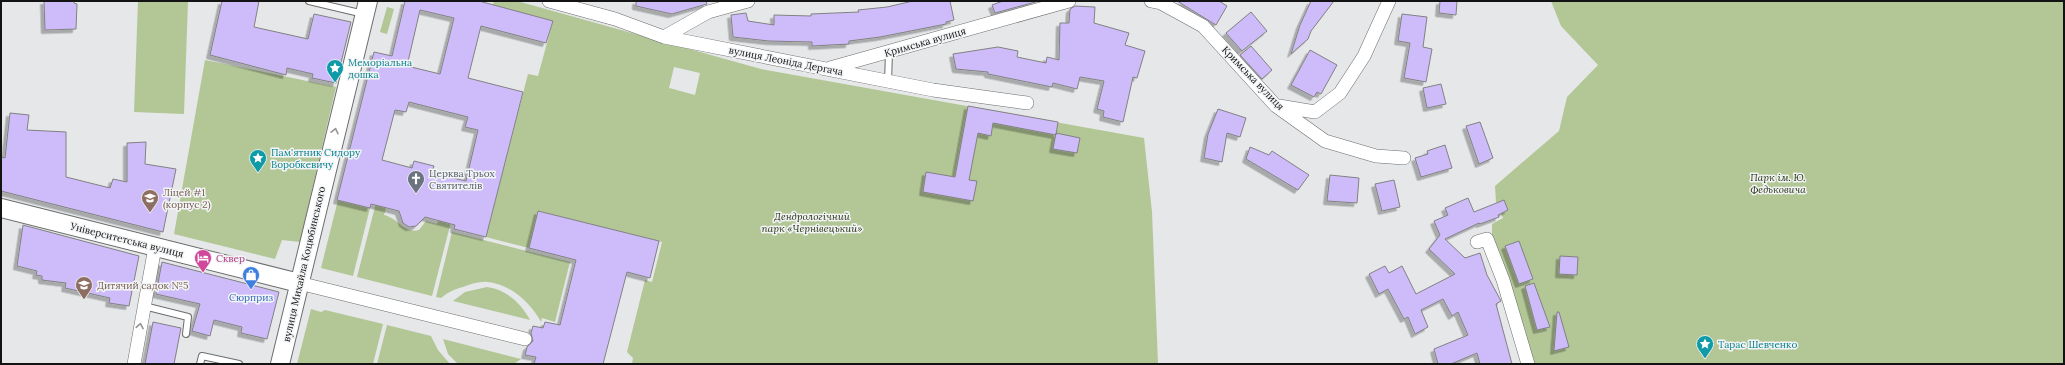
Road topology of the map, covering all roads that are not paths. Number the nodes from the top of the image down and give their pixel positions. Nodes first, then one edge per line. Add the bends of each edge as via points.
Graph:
1 (309, 1) edge
2 (341, 1) edge
3 (549, 1) edge
4 (748, 1) edge
5 (1069, 1) edge
6 (1151, 1) edge
7 (1389, 1) edge
8 (339, 8) junction
9 (366, 8) edge
10 (664, 38) junction
11 (889, 52) junction
12 (827, 69) junction
13 (888, 82) junction
14 (1028, 103) dead end
15 (1276, 106) junction
16 (1404, 158) dead end
17 (1, 208) edge
18 (1477, 242) dead end
19 (155, 247) junction
20 (299, 283) junction
21 (144, 306) junction
22 (186, 334) dead end
23 (525, 339) dead end
24 (134, 364) edge
25 (200, 364) edge
26 (239, 364) edge
27 (280, 364) edge
28 (1528, 364) edge

1 - 8 lane
2 - 8 lane
3 - 10 street, вулиця Леоніда Дергача via 615,19
4 - 10 street via 708,12
5 - 11 street, Кримська вулиця
6 - 15 street, Кримська вулиця via 1161,3 1203,26
7 - 15 street via 1364,56 1340,93 1315,112
8 - 9 lane
20 -> 9 street, вулиця Михайла Коцюбинського
10 - 12 street, вулиця Леоніда Дергача
11 - 12 street, Кримська вулиця
11 - 13 lane
12 - 13 street, вулиця Леоніда Дергача
13 - 14 street, вулиця Леоніда Дергача via 978,98
15 - 16 street, Кримська вулиця via 1325,141 1376,156
17 - 19 street, Університетська вулиця
18 - 28 street via 1487,239 1503,280
19 - 20 street, Університетська вулиця
19 - 21 street
20 - 23 street
20 - 27 street, вулиця Михайла Коцюбинського
21 - 22 lane via 188,317
24 -> 21 street
25 - 26 lane via 202,356

